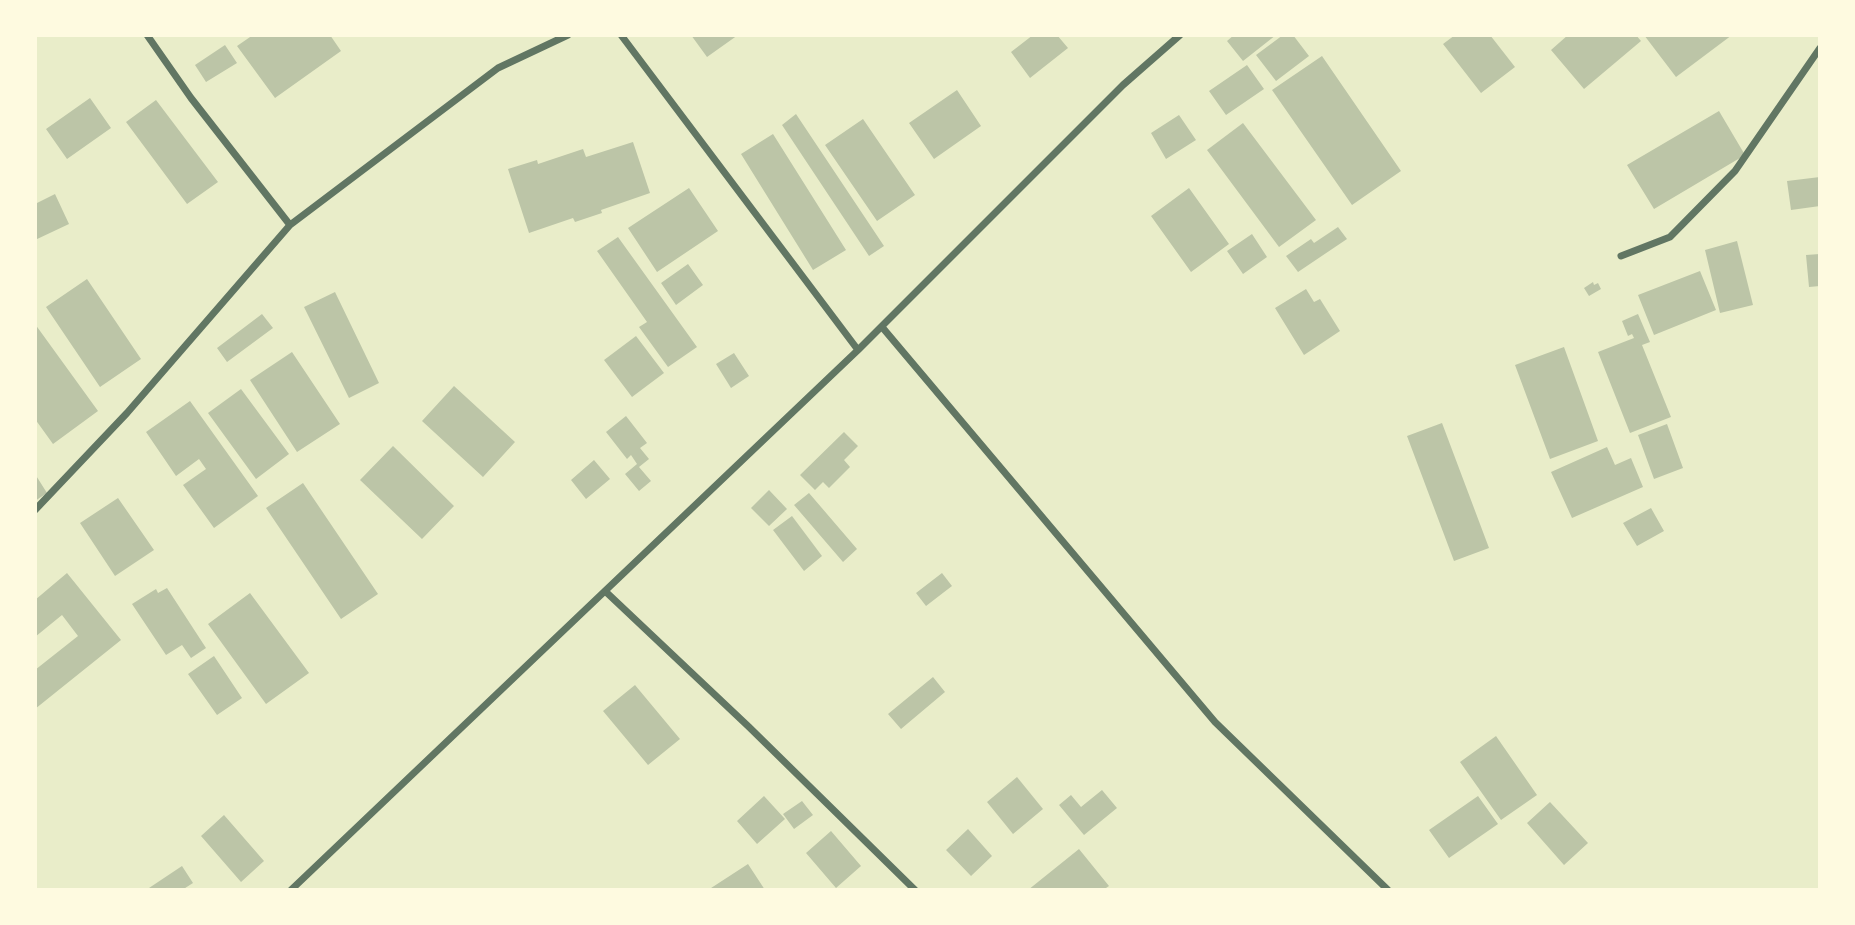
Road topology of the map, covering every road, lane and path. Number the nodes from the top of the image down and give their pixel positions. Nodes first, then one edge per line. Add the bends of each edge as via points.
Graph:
1 (146, 35) edge
2 (568, 35) edge
3 (621, 35) edge
4 (1180, 35) edge
5 (1820, 48) edge
6 (290, 225) junction
7 (1621, 256) dead end
8 (882, 327) junction
9 (858, 350) junction
10 (35, 510) edge
11 (605, 591) junction
12 (290, 890) edge
13 (915, 890) edge
14 (1388, 890) edge

1 - 6 street
2 - 6 street via 498,68
3 - 9 street
4 - 8 street via 1123,85
5 - 7 street via 1735,172 1670,237
6 - 10 street via 127,413
8 - 9 street
8 - 14 street via 1215,722
9 - 11 street
11 - 12 street
11 - 13 street

